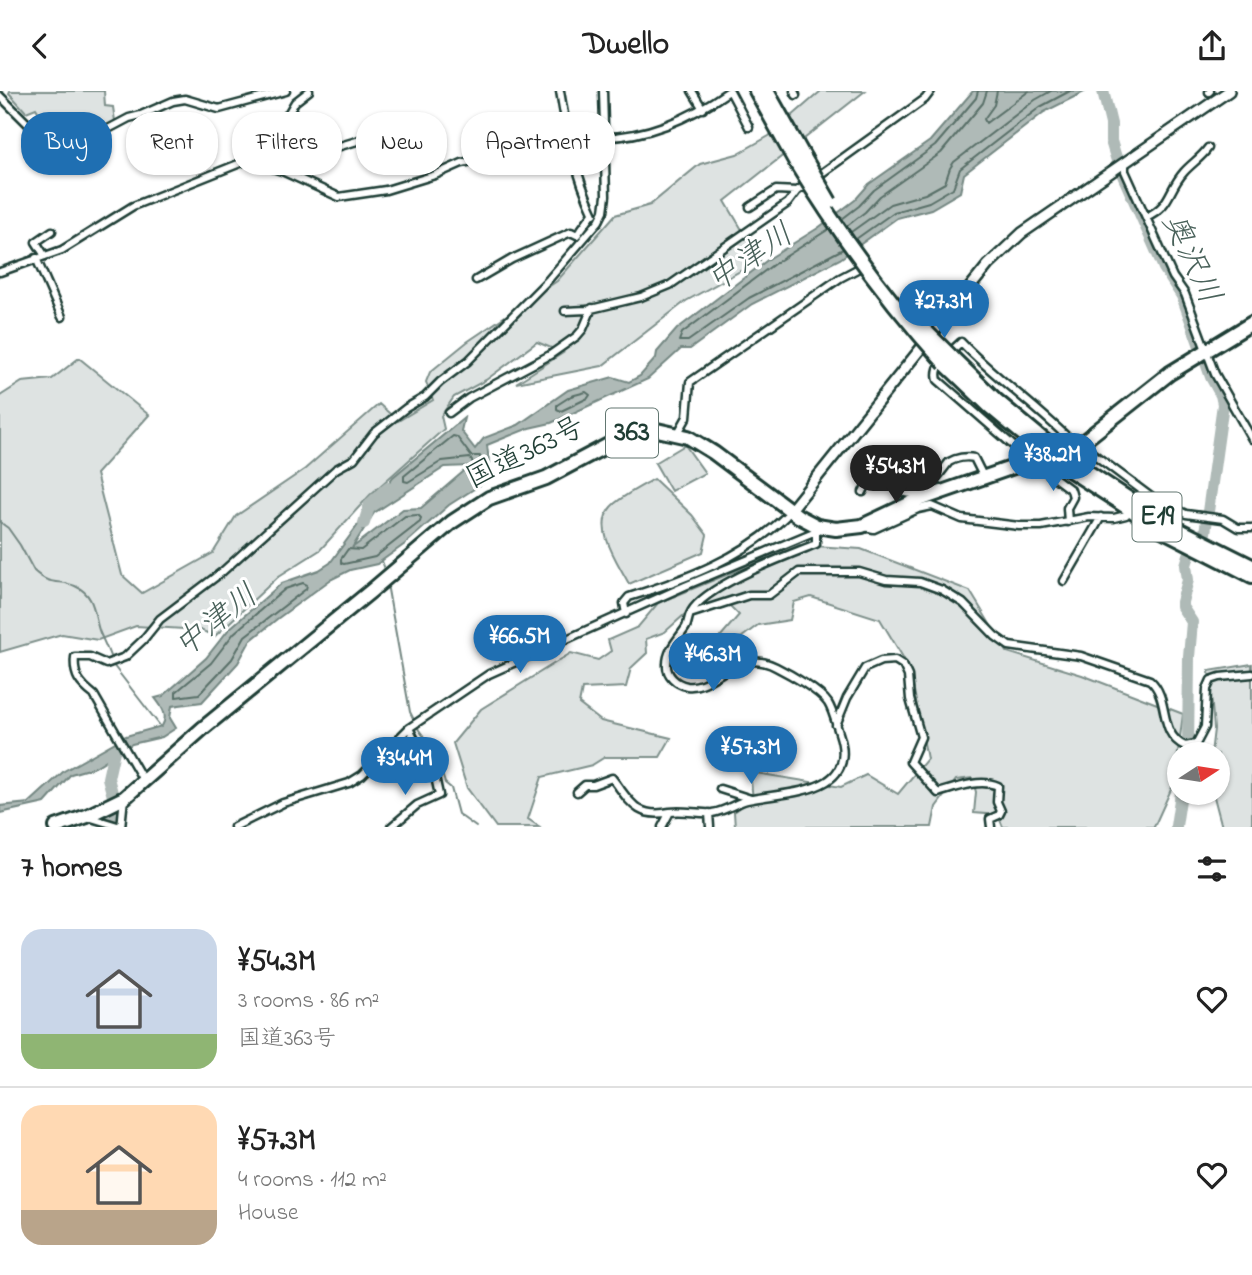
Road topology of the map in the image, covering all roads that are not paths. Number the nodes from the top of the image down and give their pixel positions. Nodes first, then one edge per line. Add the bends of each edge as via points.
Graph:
1 (286, 91) edge
2 (309, 91) edge
3 (560, 91) edge
4 (603, 91) edge
5 (692, 91) edge
6 (730, 91) edge
7 (756, 91) edge
8 (766, 91) edge
9 (931, 91) edge
10 (1228, 91) edge
11 (0, 96) edge
12 (703, 109) junction
13 (289, 112) edge
14 (563, 112) edge
15 (603, 112) edge
16 (749, 127) dead end
17 (615, 135) edge
18 (1208, 148) dead end
19 (800, 160) junction
20 (461, 163) edge
21 (1121, 165) junction
22 (232, 166) edge
23 (291, 175) edge
24 (577, 175) edge
25 (605, 175) edge
26 (797, 191) junction
27 (750, 207) dead end
28 (593, 213) junction
29 (1146, 217) junction
30 (599, 221) junction
31 (52, 231) dead end
32 (45, 256) junction
33 (36, 258) junction
34 (859, 268) dead end
35 (0, 272) edge
36 (476, 280) dead end
37 (592, 308) junction
38 (565, 311) dead end
39 (62, 317) dead end
40 (1252, 323) edge
41 (1207, 350) junction
42 (449, 413) dead end
43 (678, 433) junction
44 (1252, 439) edge
45 (1078, 445) junction
46 (1035, 461) junction
47 (1064, 461) junction
48 (984, 478) junction
49 (863, 492) dead end
50 (925, 495) junction
51 (1155, 500) junction
52 (794, 506) dead end
53 (1147, 506) dead end
54 (1126, 515) dead end
55 (786, 516) dead end
56 (1101, 517) junction
57 (1068, 522) junction
58 (862, 526) junction
59 (1252, 528) edge
60 (817, 529) junction
61 (1252, 566) edge
62 (1252, 576) edge
63 (1064, 582) dead end
64 (626, 614) junction
65 (690, 614) junction
66 (1252, 674) edge
67 (836, 725) junction
68 (410, 728) junction
69 (142, 778) junction
70 (720, 789) dead end
71 (577, 792) dead end
72 (124, 798) junction
73 (752, 799) junction
74 (670, 812) junction
75 (709, 813) junction
76 (86, 816) junction
77 (56, 827) edge
78 (121, 827) edge
79 (234, 827) edge
80 (391, 827) edge
81 (662, 827) edge
82 (710, 827) edge
83 (991, 827) edge

1 - 11 street via 219,109 185,99 173,101 78,145 61,123 33,129
2 - 13 street
3 - 14 street
4 - 15 street
5 - 12 street
6 - 12 street
6 - 16 street
7 - 19 highway, E19
8 - 19 highway, E19
9 - 26 street
10 - 21 street
12 - 17 street via 662,127
18 - 29 street via 1185,171 1166,204
19 - 47 highway, E19, bridge via 872,265 948,360
20 - 23 street via 386,190 339,197
21 - 29 street
21 - 52 street via 1001,251
22 - 32 street via 133,206 75,244
24 - 28 street
25 - 30 street via 606,196
26 - 27 street via 776,190
26 - 37 street via 788,203 670,285
28 - 30 street
28 - 36 street via 577,235 571,232
29 - 41 street
30 - 69 street via 468,361 374,433 354,459 336,469 222,572 160,619 125,657 106,664 75,657 76,676 94,695
31 - 32 street via 36,242
32 - 33 street
33 - 35 street
33 - 39 street
34 - 43 street via 690,382 687,417
37 - 38 street
37 - 42 street via 578,336
40 - 41 highway, 国道363号 / 363
41 - 44 street via 1215,374
41 - 45 highway, 国道363号 / 363
43 - 60 highway, 国道363号 / 363 via 700,443
43 - 69 highway, 国道363号 / 363 via 648,430 629,434 545,478 479,504
45 - 46 highway, 国道363号 / 363
45 - 46 street via 961,342 938,366 938,380
45 - 51 street
46 - 48 highway, 国道363号 / 363
46 - 57 street via 1071,490
47 - 61 highway, E19 via 1164,522
47 - 62 highway, E19 via 1160,529
48 - 50 highway, 国道363号 / 363
48 - 50 street via 974,457 954,460
49 - 50 street via 876,466 882,465 901,493
50 - 58 highway, 国道363号 / 363
51 - 53 street
51 - 59 street via 1186,514
54 - 56 street
55 - 64 street via 754,544 703,571 629,597 624,603
56 - 57 street
56 - 63 street
57 - 58 street via 1019,526 962,519 932,506 874,529
58 - 60 highway, 国道363号 / 363
60 - 64 street
60 - 65 street via 816,544 751,571 710,595
64 - 68 street via 489,674
65 - 66 street via 749,595 769,596 799,572 859,572 929,585 954,596 1009,646 1081,656 1150,680 1163,699 1169,729 1185,746 1195,744 1206,727 1211,680
65 - 67 street via 670,650 666,666 672,678 696,685 740,664 767,663 823,697
67 - 73 street via 844,757 832,779
67 - 83 street via 865,668 881,660 903,665 920,737 910,762 938,793 967,784 998,786 1001,811 990,819
68 - 79 street via 349,783 283,803
68 - 80 street via 439,795 417,805
69 - 72 highway, 国道363号 / 363
70 - 73 street
71 - 74 street via 585,785 612,778 636,809
72 - 76 highway, 国道363号 / 363
72 - 78 street
73 - 75 street
74 - 75 street
74 - 81 street
75 - 82 street
76 - 77 highway, 国道363号 / 363
76 - 78 street

